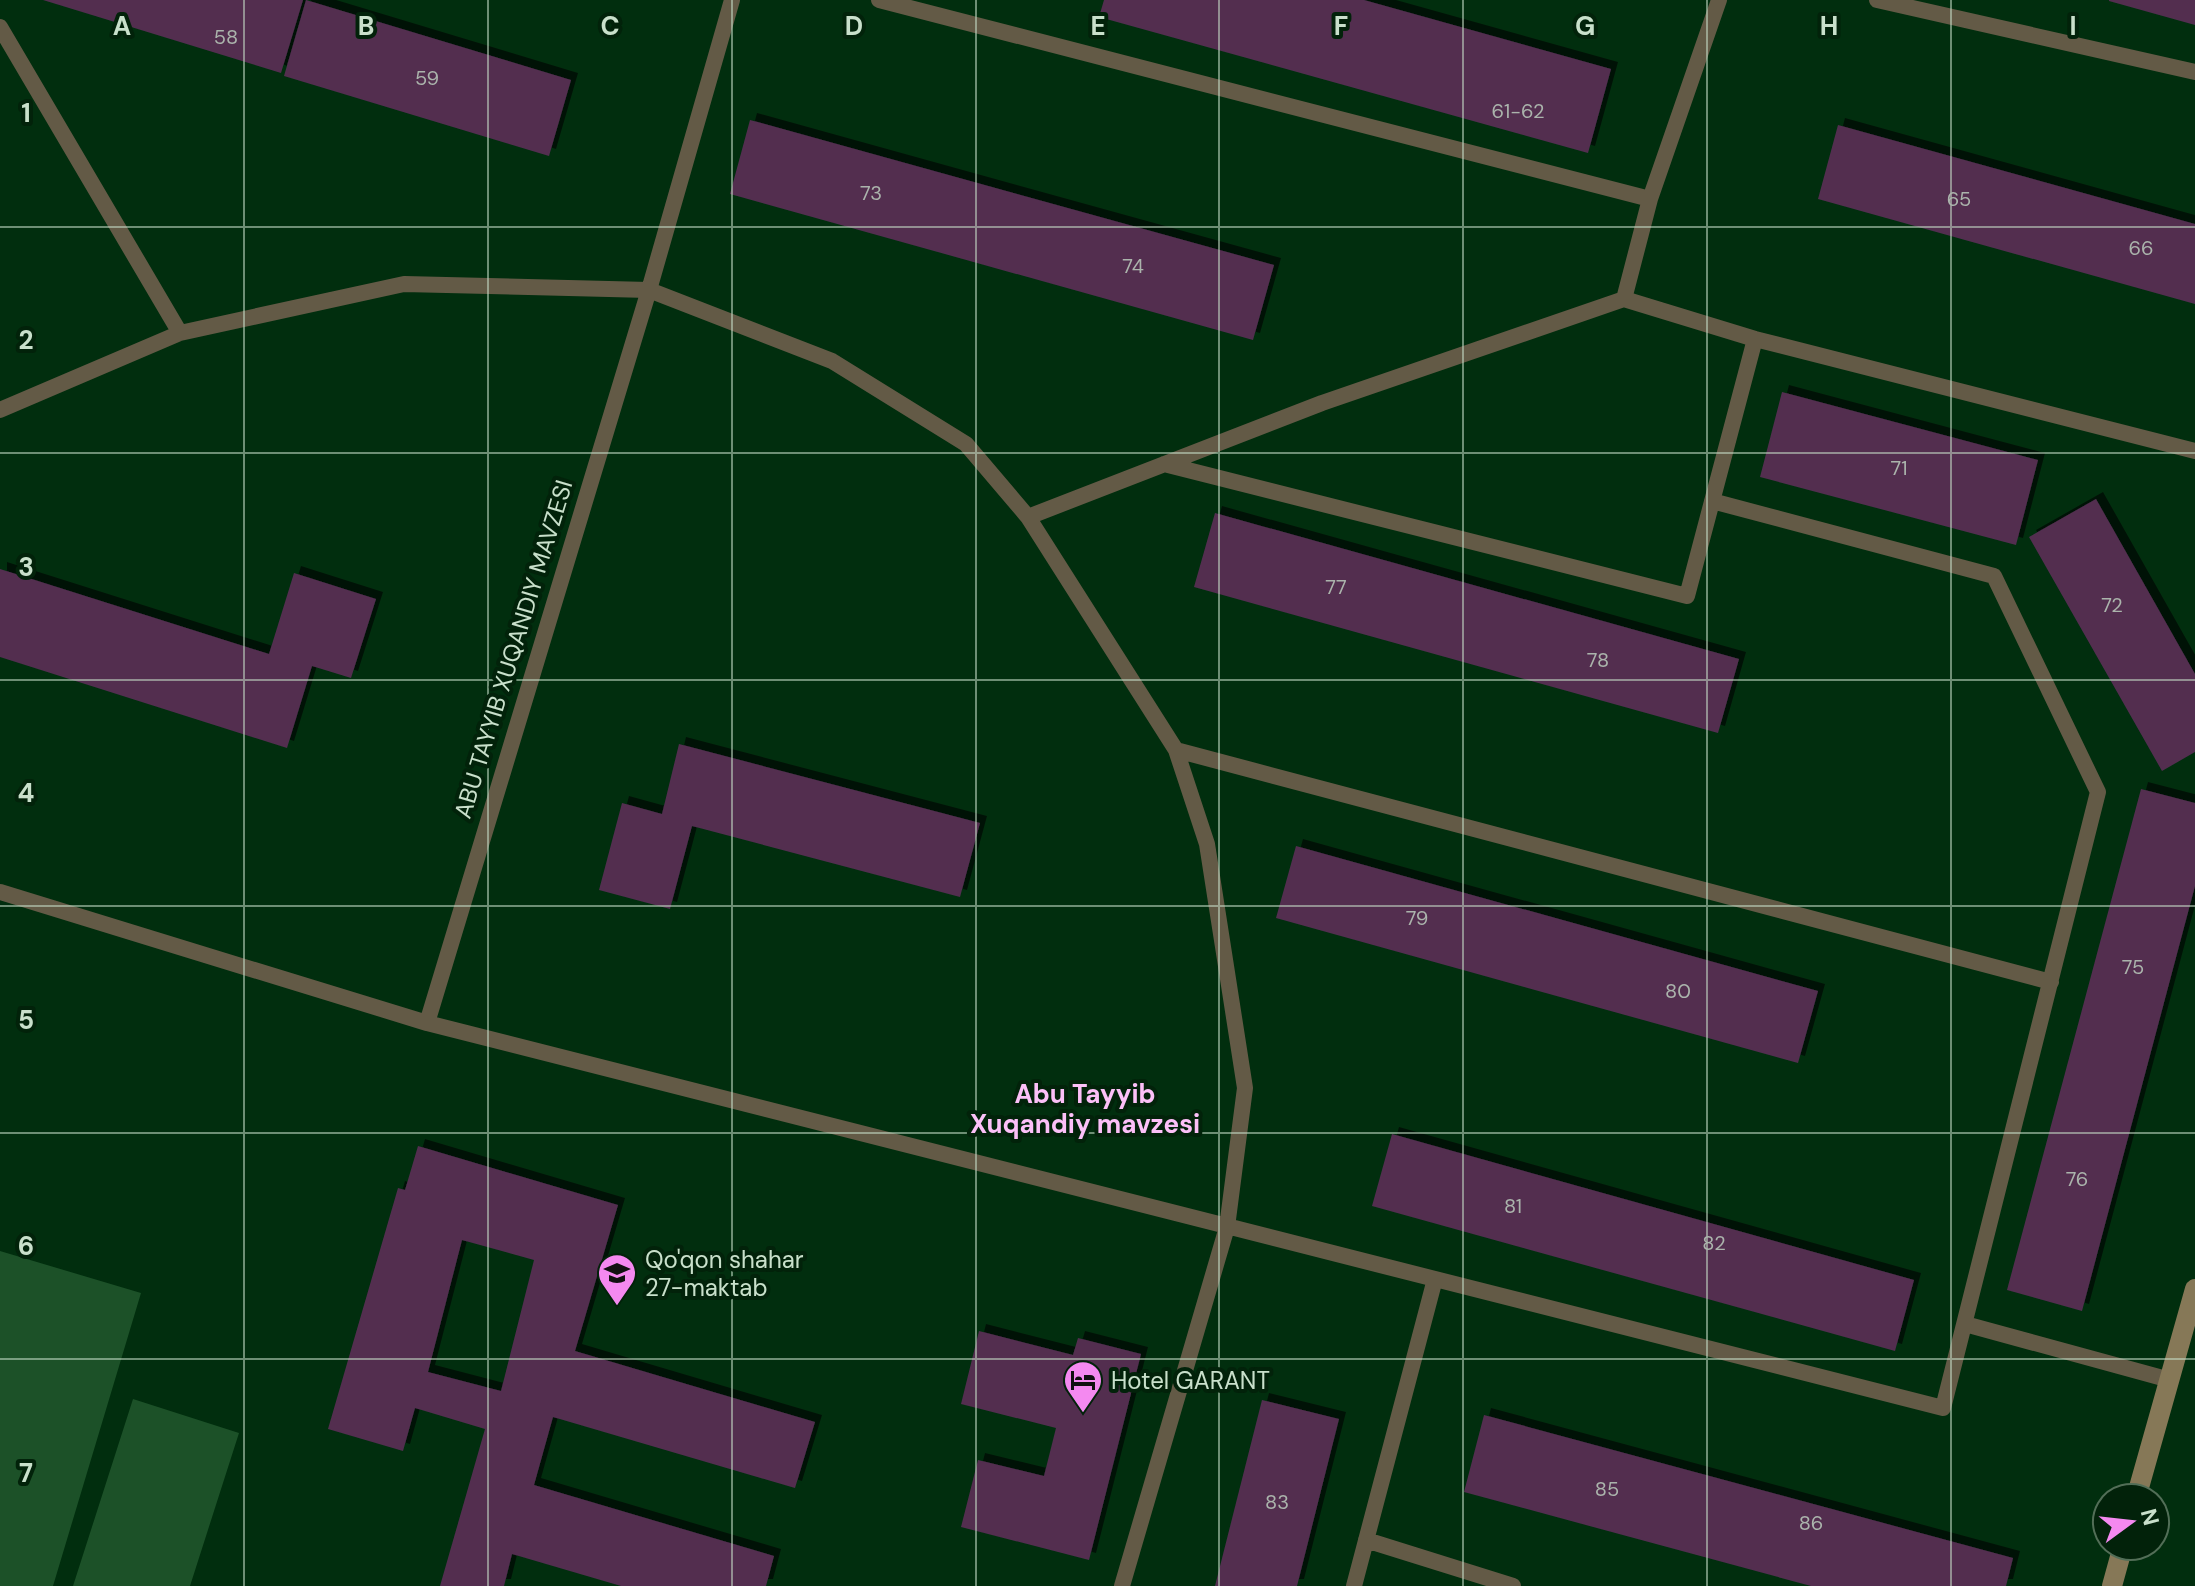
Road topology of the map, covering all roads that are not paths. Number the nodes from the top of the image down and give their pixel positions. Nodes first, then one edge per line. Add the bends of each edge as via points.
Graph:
1 (732, 0) edge
2 (879, 0) edge
3 (1719, 0) edge
4 (1877, 0) edge
5 (926, 6) edge
6 (0, 27) edge
7 (2195, 72) edge
8 (1650, 199) junction
9 (649, 290) junction
10 (1624, 299) junction
11 (180, 333) junction
12 (1755, 339) junction
13 (0, 410) edge
14 (2195, 451) edge
15 (1164, 464) junction
16 (1712, 501) junction
17 (1028, 517) junction
18 (1176, 750) junction
19 (0, 892) edge
20 (2051, 982) junction
21 (427, 1023) junction
22 (1227, 1227) junction
23 (1435, 1279) junction
24 (2195, 1289) edge
25 (1965, 1324) junction
26 (2170, 1380) junction
27 (2141, 1482) edge
28 (1366, 1540) junction
29 (2119, 1562) edge
30 (1122, 1586) edge
31 (1354, 1586) edge
32 (1513, 1586) edge
33 (2112, 1586) edge

1 - 9 lane, ABU TAYYIB XUQANDIY MAVZESI
2 - 5 lane
3 - 8 lane
4 - 7 lane
5 - 8 lane
6 - 11 lane
8 - 10 lane
9 - 11 lane via 404,284
9 - 17 lane via 832,361 966,444
9 - 21 lane, ABU TAYYIB XUQANDIY MAVZESI
10 - 12 lane
10 - 15 lane via 1322,403
11 - 13 lane
12 - 14 lane
12 - 16 lane
15 - 16 lane via 1687,596
15 - 17 lane
16 - 20 lane via 1994,576 2098,792
17 - 18 lane
18 - 20 lane
18 - 22 lane via 1207,844 1245,1088
19 - 21 lane
20 - 25 lane
21 - 22 lane
22 - 23 lane
22 - 30 lane
23 - 25 lane via 1943,1408
23 - 28 lane
24 - 26 street
25 - 26 lane
26 - 27 street
28 - 31 lane
28 - 32 lane
29 - 33 street

